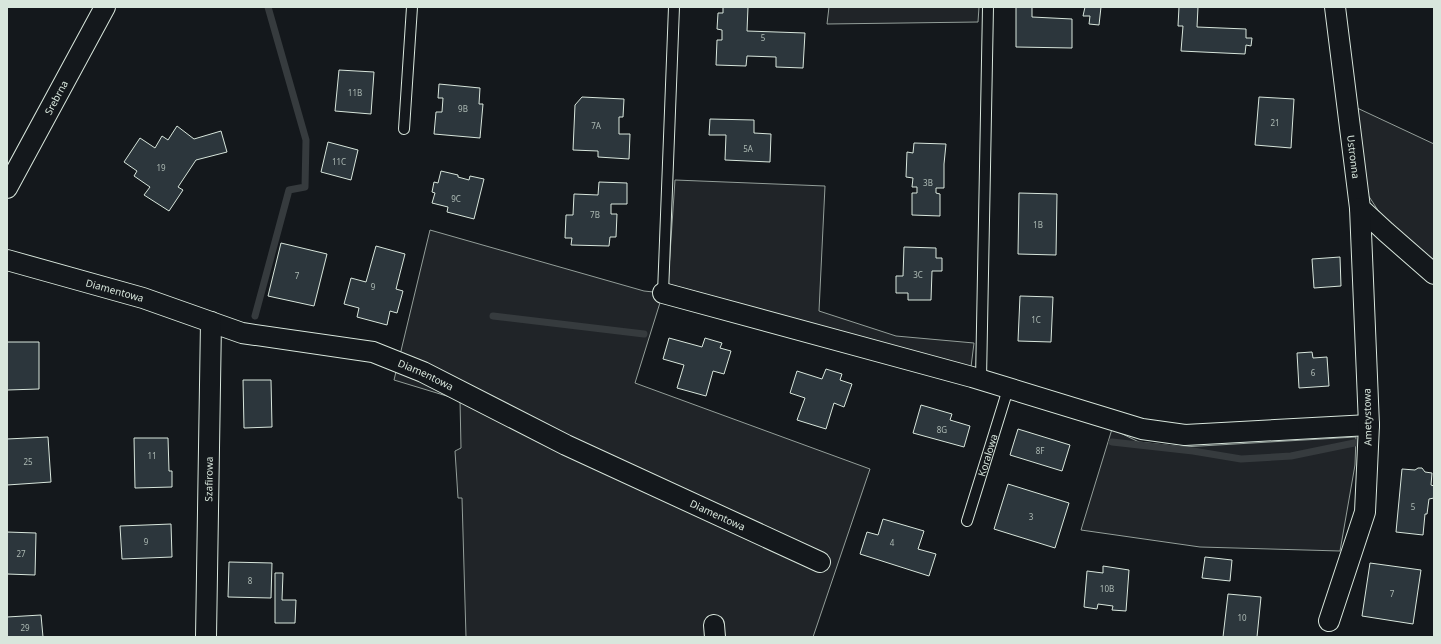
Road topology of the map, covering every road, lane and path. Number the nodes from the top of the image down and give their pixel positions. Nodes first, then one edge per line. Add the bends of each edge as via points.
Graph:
1 (105, 7) edge
2 (412, 7) edge
3 (674, 7) edge
4 (988, 7) edge
5 (1335, 7) edge
6 (404, 129) dead end
7 (7, 188) edge
8 (1360, 208) junction
9 (7, 260) edge
10 (1434, 274) edge
11 (663, 293) joint
12 (211, 322) junction
13 (981, 380) junction
14 (1008, 389) junction
15 (1369, 425) junction
16 (967, 521) dead end
17 (820, 562) dead end
18 (1329, 621) dead end
19 (206, 637) edge

1 - 7 street, Srebrna
2 - 6 lane
3 - 11 lane
4 - 13 lane
5 - 8 street, Ustronna
8 - 10 street
8 - 15 street, Ametystowa
9 - 12 street, Diamentowa via 143,298
11 - 13 street
12 - 17 street, Diamentowa via 242,333 373,352 423,372 566,445
12 - 19 street, Szafirowa
13 - 14 street
14 - 15 street via 1142,430 1185,435
14 - 16 lane, Koralowa
15 - 18 street, Ametystowa via 1364,512

